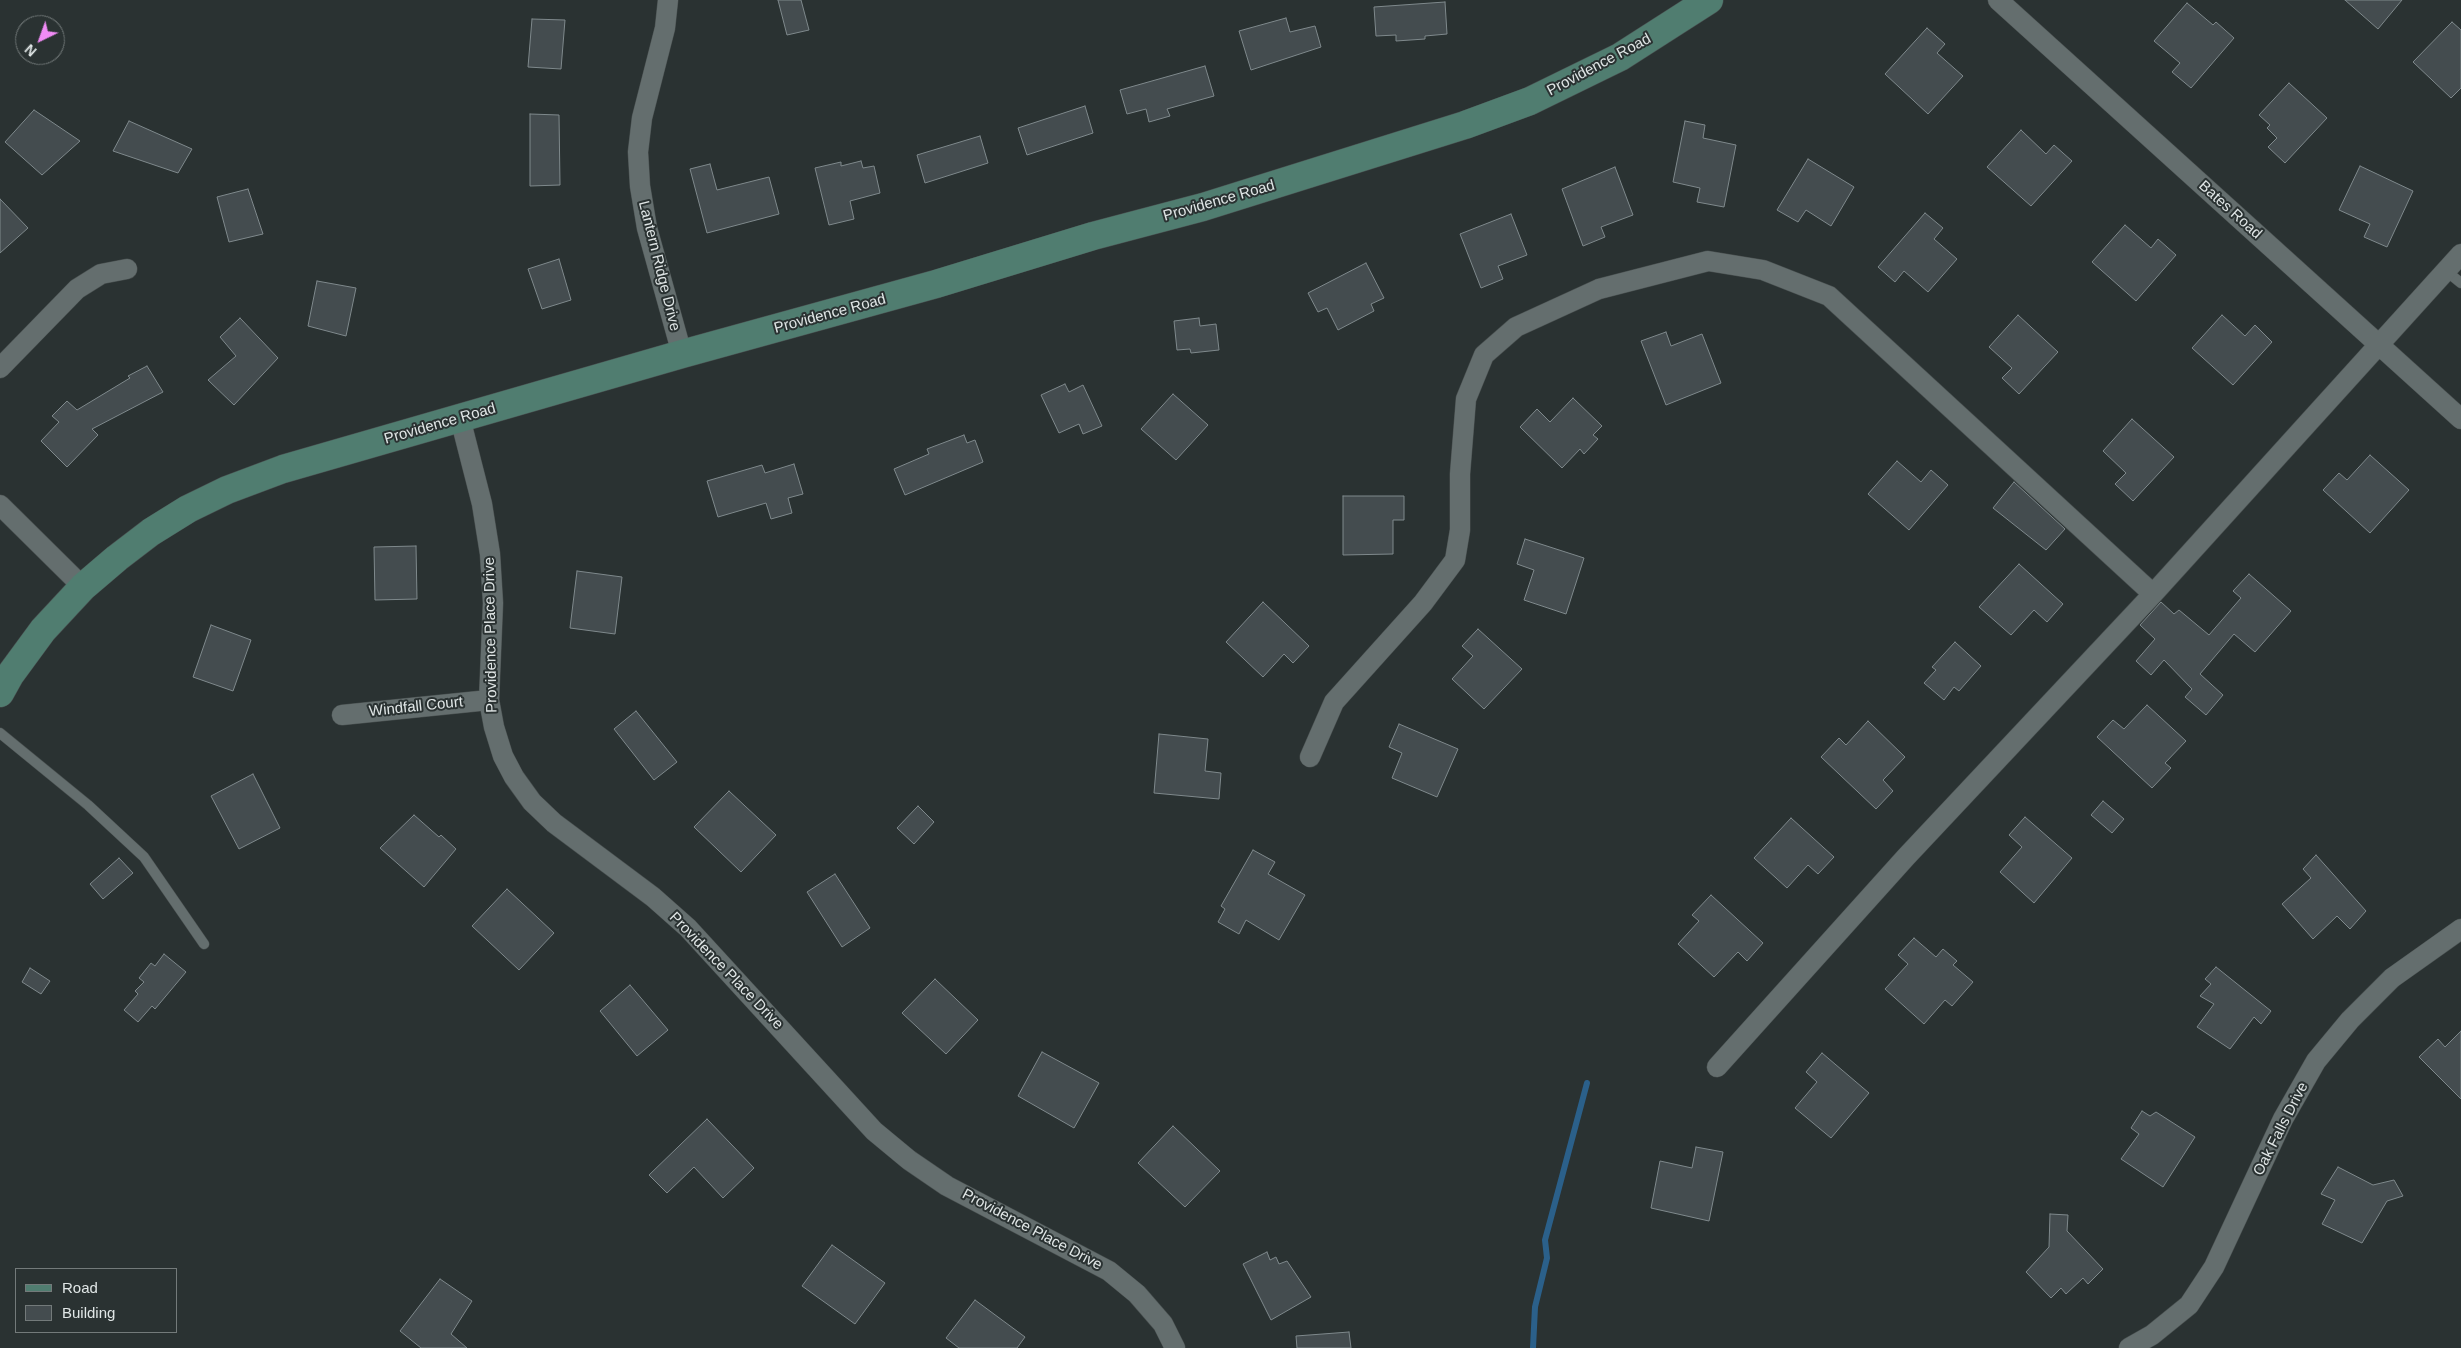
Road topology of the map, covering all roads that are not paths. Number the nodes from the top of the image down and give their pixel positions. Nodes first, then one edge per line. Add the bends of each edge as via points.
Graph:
1 (668, 0) edge
2 (1709, 0) edge
3 (1998, 0) edge
4 (2461, 254) edge
5 (127, 269) dead end
6 (2445, 270) junction
7 (2461, 284) edge
8 (2378, 344) junction
9 (682, 354) junction
10 (0, 368) edge
11 (460, 418) junction
12 (2461, 419) edge
13 (0, 505) edge
14 (84, 587) junction
15 (2153, 594) junction
16 (0, 693) edge
17 (489, 700) junction
18 (342, 715) dead end
19 (0, 733) edge
20 (1310, 757) dead end
21 (2461, 929) edge
22 (204, 944) dead end
23 (1717, 1067) dead end
24 (1176, 1348) edge
25 (2129, 1348) edge

1 - 9 street, Lantern Ridge Drive via 665,28 642,118 638,152 647,228
2 - 9 street, Providence Road via 1620,57 1530,101 1465,125 1203,207
3 - 8 street, Bates Road
4 - 6 street
5 - 10 street via 101,274 77,290
6 - 7 lane
6 - 8 street
8 - 12 street, Bates Road
8 - 15 street
9 - 11 street, Providence Road
11 - 14 street, Providence Road via 283,469 227,490 151,532
11 - 17 street, Providence Place Drive via 482,504 490,554 493,603
13 - 14 street
14 - 16 street, Providence Road via 43,630
15 - 20 street via 1829,296 1763,270 1708,261 1600,290 1516,327 1484,355 1466,399 1460,474 1460,530 1455,560 1422,603 1334,702
15 - 23 street via 1906,857
17 - 18 street, Windfall Court
17 - 24 street, Providence Place Drive via 503,756 532,802 554,823 653,897 688,928 874,1131 947,1186 1109,1271 1144,1301 1163,1324
19 - 22 lane via 88,805 144,857
21 - 25 street, Oak Falls Drive via 2392,978 2316,1060 2283,1119 2214,1267 2189,1305 2152,1335

